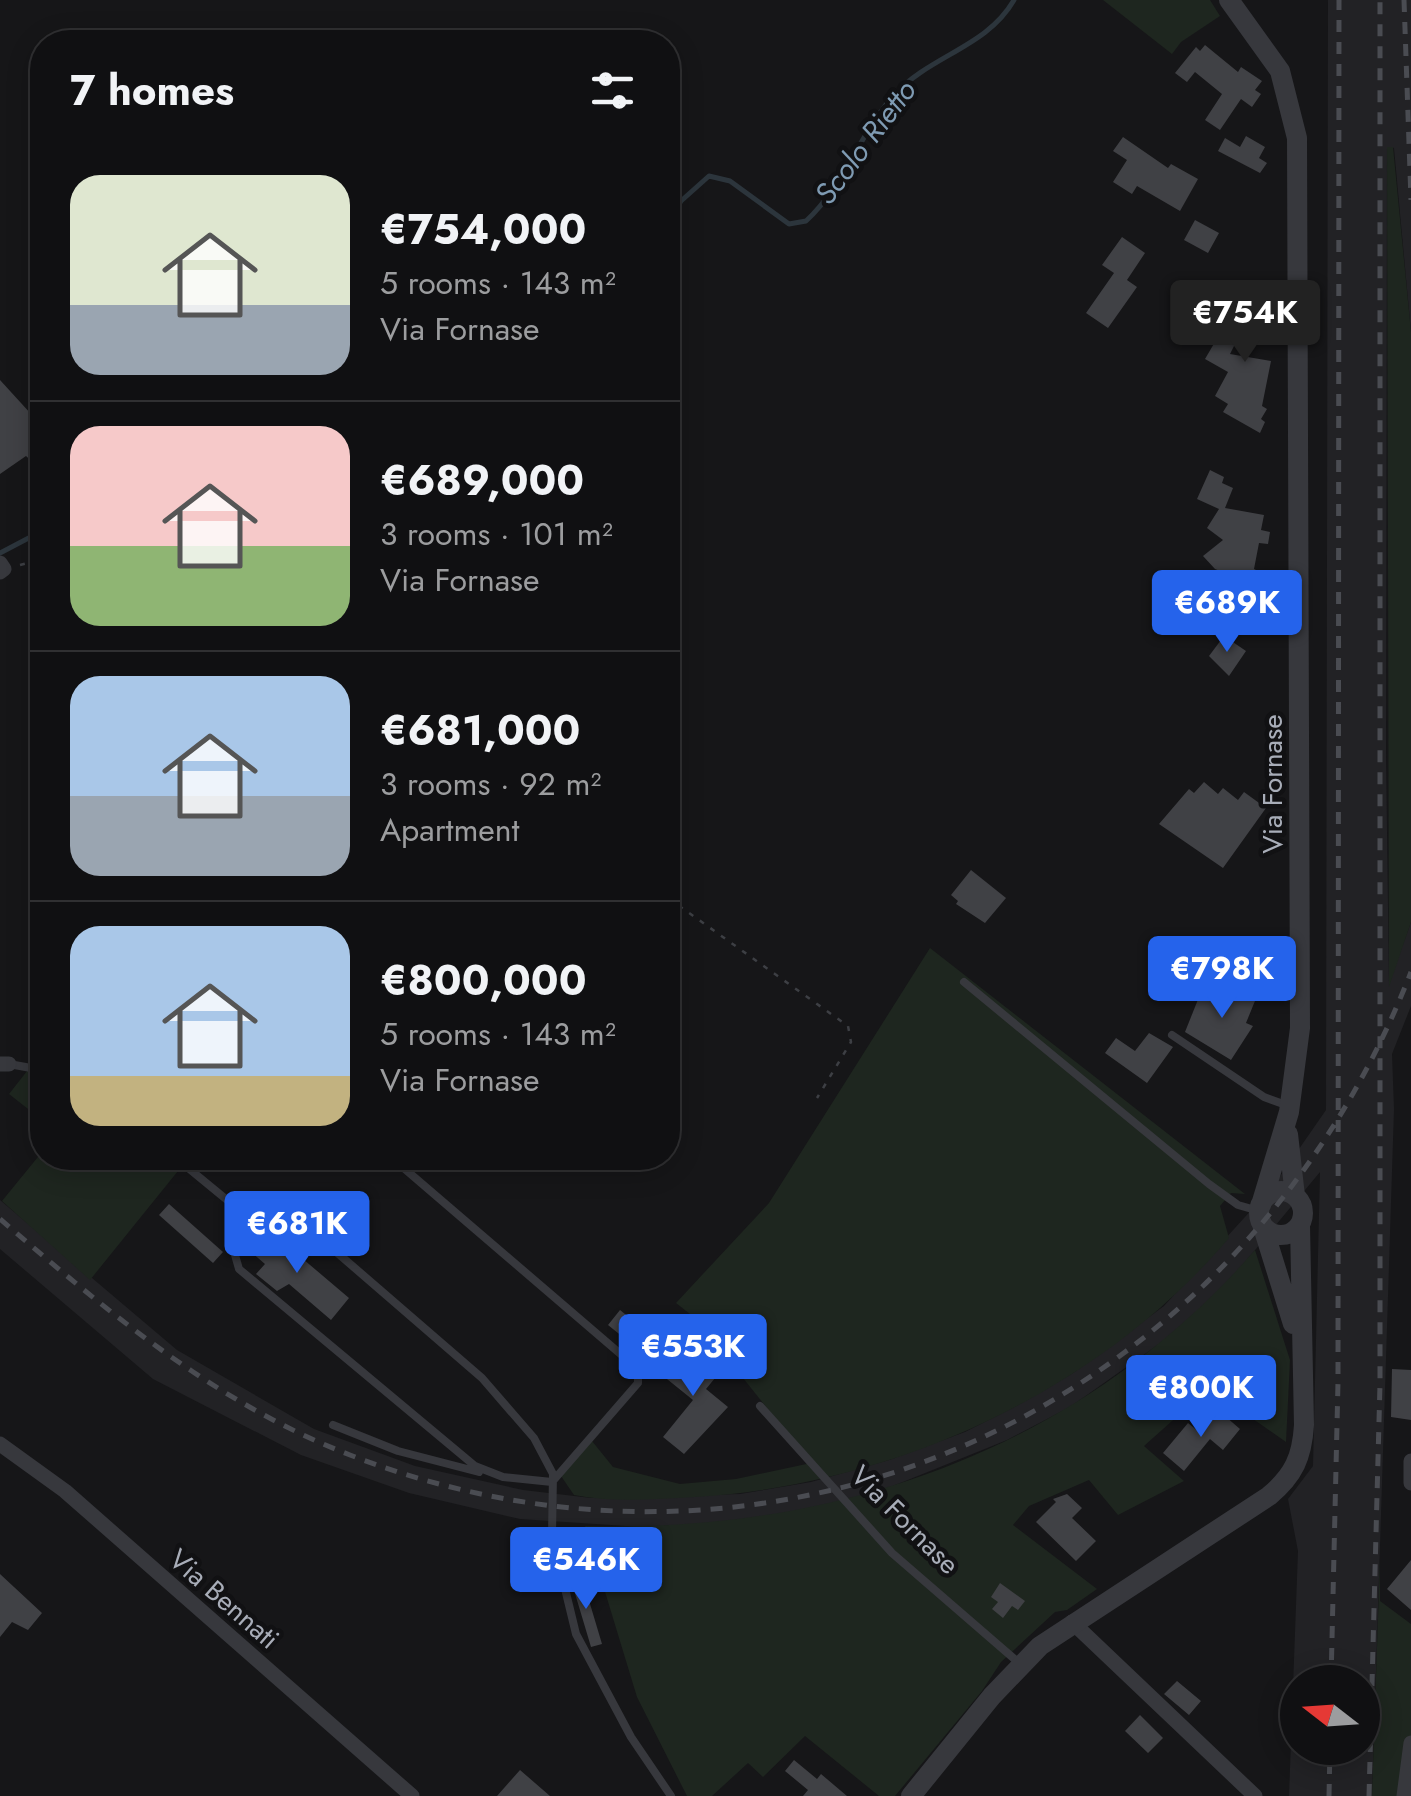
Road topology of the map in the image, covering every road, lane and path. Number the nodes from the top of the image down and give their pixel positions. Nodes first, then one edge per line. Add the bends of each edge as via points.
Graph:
1 (1229, 0) edge
2 (30, 562) edge
3 (2, 568) edge
4 (680, 907) edge
5 (964, 982) dead end
6 (1172, 1036) dead end
7 (4, 1064) edge
8 (30, 1068) edge
9 (817, 1098) dead end
10 (1289, 1109) junction
11 (191, 1170) edge
12 (406, 1170) edge
13 (1295, 1196) junction
14 (1261, 1213) junction
15 (255, 1223) junction
16 (1300, 1225) junction
17 (1302, 1360) junction
18 (760, 1406) dead end
19 (332, 1425) dead end
20 (0, 1444) edge
21 (1411, 1461) edge
22 (503, 1477) junction
23 (552, 1482) junction
24 (1411, 1482) edge
25 (1072, 1622) junction
26 (1020, 1664) junction
27 (1411, 1743) edge
28 (412, 1796) edge
29 (671, 1796) edge
30 (912, 1796) edge
31 (1255, 1796) edge
32 (1404, 1796) edge

1 - 10 street, Via Fornase via 1280,71 1298,138 1300,1004
2 - 3 path
4 - 9 path via 848,1026 851,1042
5 - 14 lane via 1209,1184
6 - 10 lane
7 - 8 lane
10 - 13 street, Via Fornase via 1287,1159
10 - 14 street, Via Fornase
11 - 15 lane
12 - 23 lane via 638,1370 638,1383
13 - 14 street via 1275,1192
13 - 16 street, Via Fornase via 1303,1210
14 - 16 street via 1280,1235
14 - 17 street, Via Fornase
15 - 22 lane via 235,1255 239,1269 460,1455
15 - 23 lane via 276,1199 453,1352 534,1438
16 - 17 street, Via Fornase
17 - 25 street, Via Fornase via 1303,1449 1292,1474 1248,1511
18 - 26 lane, Via Fornase via 892,1553
19 - 22 lane via 398,1451
20 - 28 street, Via Bennati via 65,1491
21 - 24 street
22 - 23 lane
23 - 29 lane via 555,1559 576,1634
25 - 26 street, Via Fornase
25 - 31 street
26 - 30 street, Via Fornase
27 - 32 street

